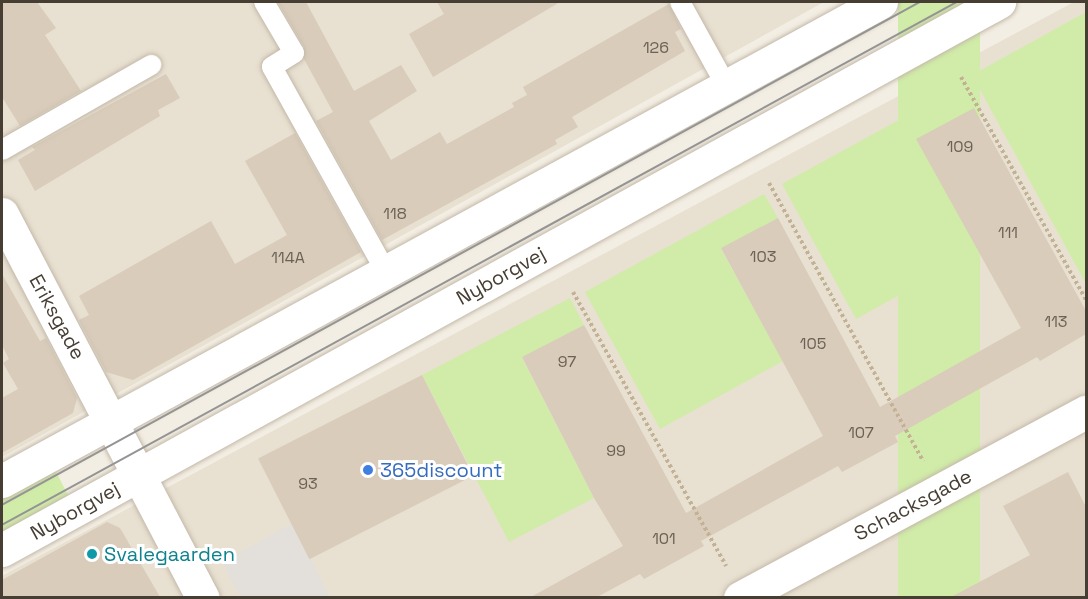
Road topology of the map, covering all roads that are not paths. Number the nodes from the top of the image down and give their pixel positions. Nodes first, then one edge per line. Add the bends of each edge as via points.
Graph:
1 (264, 2) edge
2 (680, 2) edge
3 (881, 2) edge
4 (999, 2) edge
5 (151, 65) dead end
6 (727, 87) junction
7 (2, 150) edge
8 (2, 214) edge
9 (386, 272) junction
10 (1086, 412) edge
11 (112, 420) junction
12 (140, 475) junction
13 (2, 481) edge
14 (2, 550) edge
15 (203, 597) edge
16 (741, 597) edge

1 - 9 lane via 294,53 272,66
2 - 6 lane
3 - 6 street
4 - 12 street, Nyborgvej
5 - 7 lane
6 - 9 street
8 - 11 street, Eriksgade
9 - 11 street
10 - 16 street, Schacksgade
11 - 12 street, Eriksgade
11 - 13 street
12 - 14 street, Nyborgvej
12 - 15 street, Eriksgade

